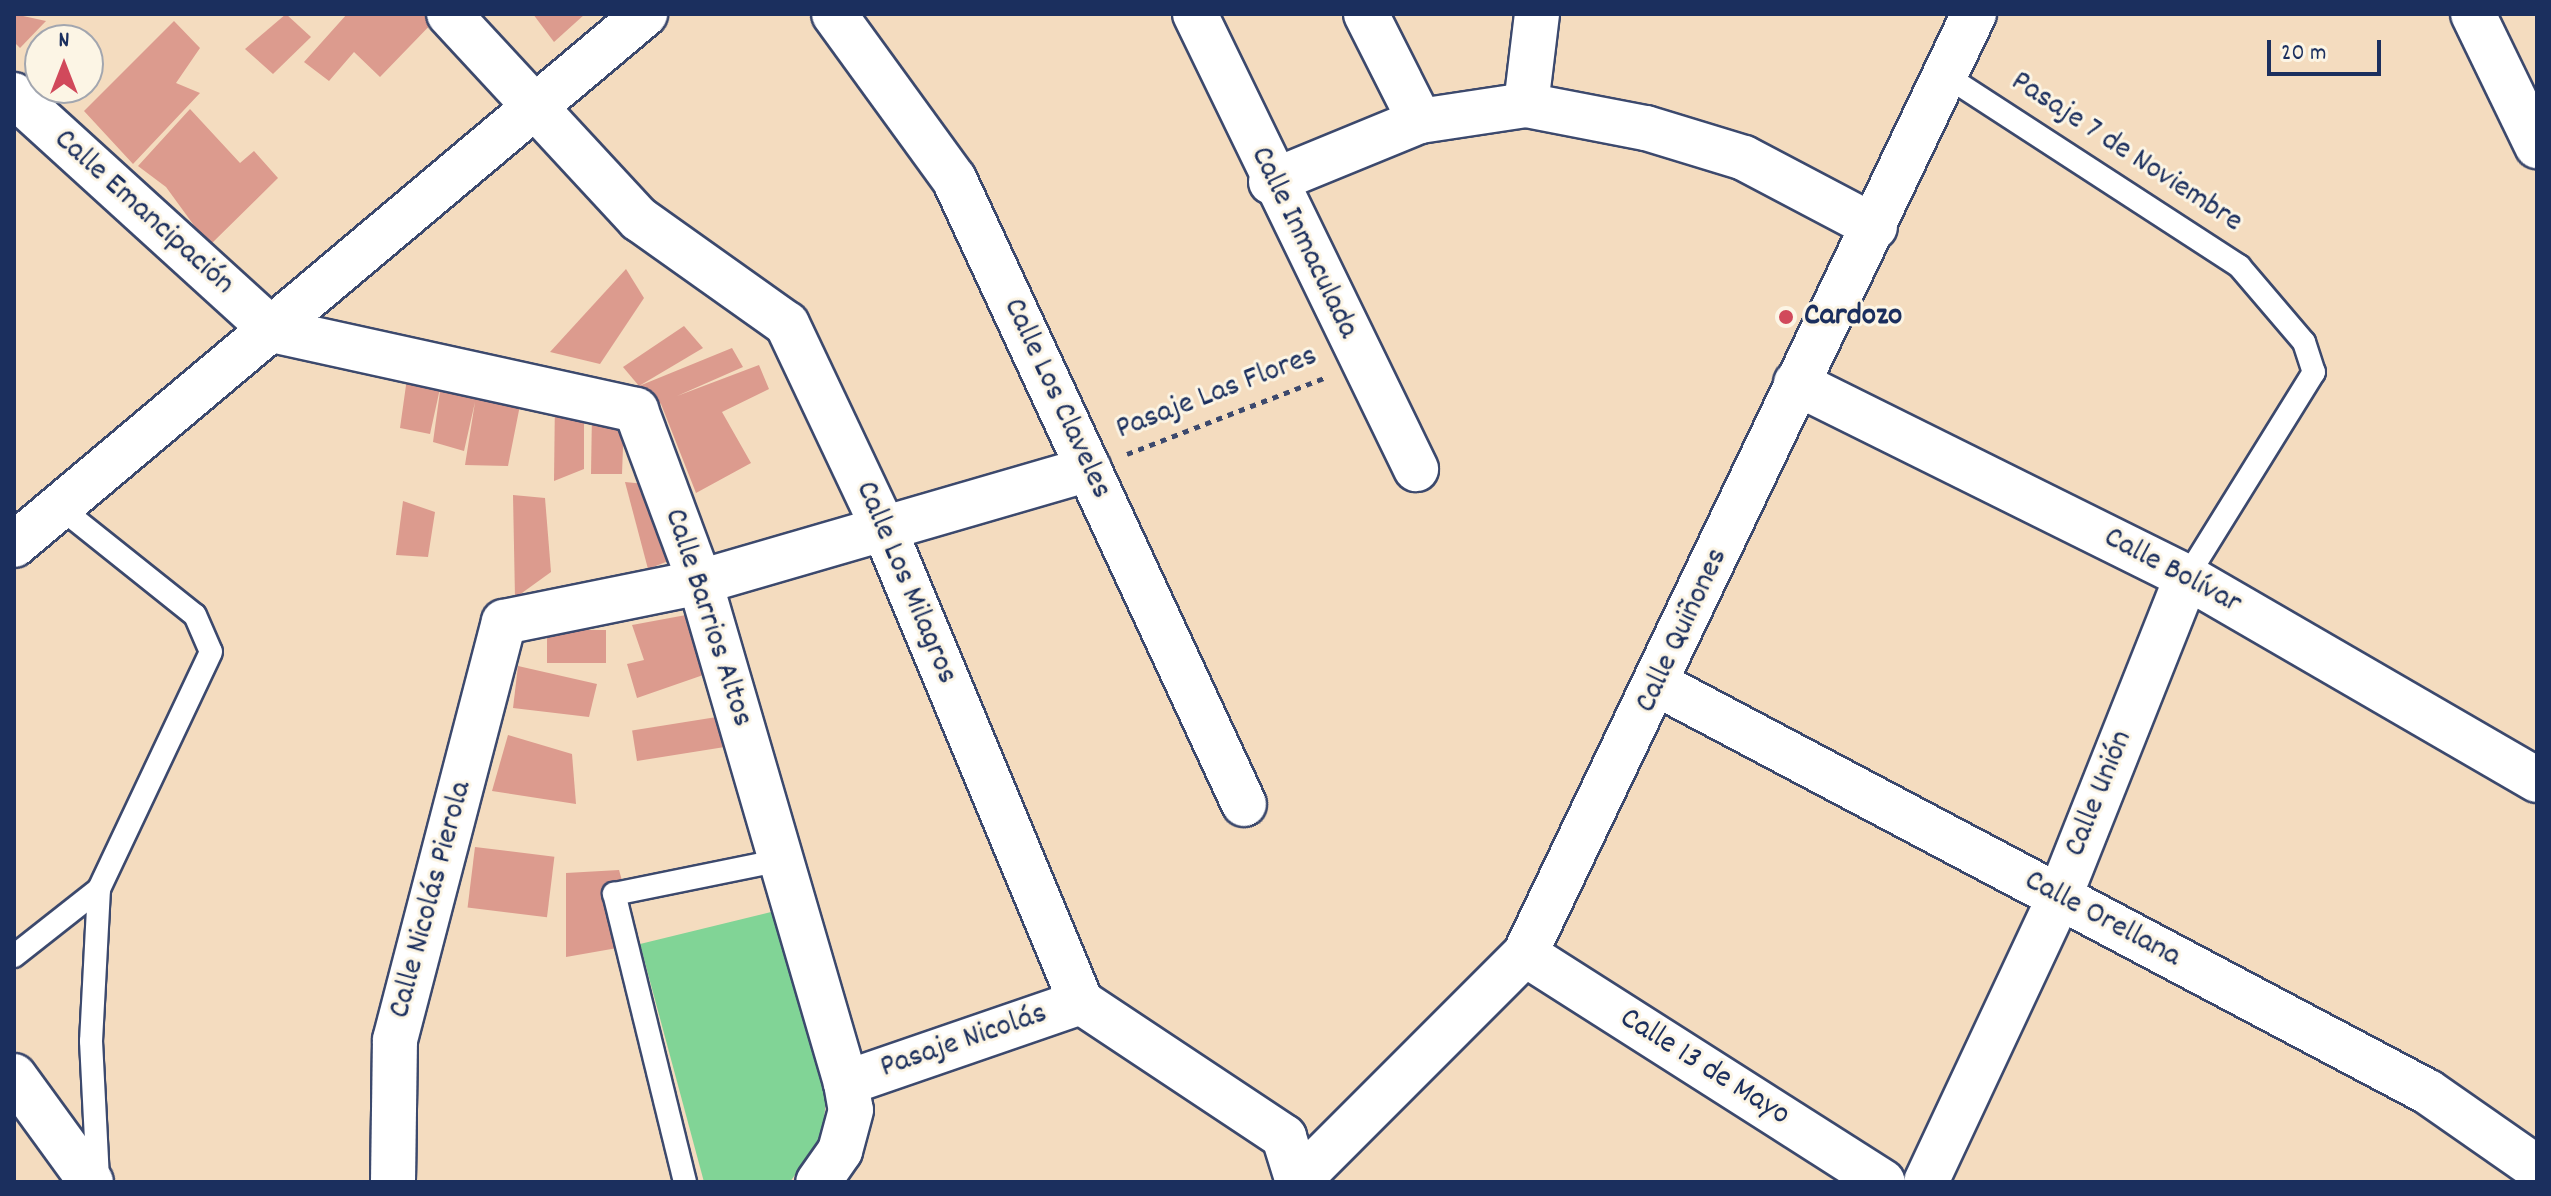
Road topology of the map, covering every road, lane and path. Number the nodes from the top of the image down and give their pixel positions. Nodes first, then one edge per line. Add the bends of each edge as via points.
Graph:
1 (449, 14) edge
2 (645, 14) edge
3 (834, 14) edge
4 (1195, 14) edge
5 (1366, 14) edge
6 (1537, 14) edge
7 (1974, 14) edge
8 (2473, 14) edge
9 (1945, 75) junction
10 (14, 95) edge
11 (1526, 105) junction
12 (538, 107) junction
13 (1420, 121) junction
14 (2537, 146) edge
15 (1271, 182) junction
16 (1875, 227) junction
17 (272, 330) junction
18 (1362, 363) junction
19 (1796, 383) junction
20 (1089, 469) junction
21 (1416, 469) dead end
22 (57, 505) junction
23 (885, 531) junction
24 (14, 545) edge
25 (2187, 577) junction
26 (700, 582) junction
27 (1659, 685) junction
28 (2537, 780) edge
29 (1244, 804) dead end
30 (781, 860) junction
31 (99, 889) junction
32 (2059, 898) junction
33 (1525, 954) junction
34 (14, 956) edge
35 (1081, 1002) junction
36 (14, 1076) edge
37 (846, 1083) junction
38 (2537, 1168) edge
39 (91, 1182) edge
40 (98, 1182) edge
41 (393, 1182) edge
42 (685, 1182) edge
43 (818, 1182) edge
44 (1298, 1182) edge
45 (1883, 1182) edge
46 (1926, 1182) edge

1 - 12 street, Calle Los Milagros
2 - 12 street
3 - 20 street, Calle Los Claveles via 954,179
4 - 15 street, Calle Inmaculada
5 - 13 street
6 - 11 street
7 - 9 street, Calle Quiñones
8 - 14 street
9 - 16 street, Calle Quiñones
9 - 25 lane, Pasaje 7 de Noviembre via 2239,266 2304,342 2314,372
10 - 17 street, Calle Emancipación
11 - 13 street
11 - 16 street via 1646,128 1744,158
12 - 17 street
12 - 23 street, Calle Los Milagros via 639,219 787,324
13 - 15 street
15 - 18 street, Calle Inmaculada
16 - 19 street, Calle Quiñones
17 - 22 street
17 - 26 street, Calle Barrios Altos via 636,410
18 - 20 path, Pasaje Las Flores
18 - 21 street, Calle Inmaculada
19 - 25 street, Calle Bolívar
19 - 27 street, Calle Quiñones
20 - 23 street
20 - 29 street, Calle Los Claveles
22 - 24 street
22 - 31 lane via 195,615 211,652
23 - 26 street
23 - 35 street, Calle Los Milagros
25 - 28 street, Calle Bolívar
25 - 32 street, Calle Unión
26 - 30 street, Calle Barrios Altos
26 - 41 street, Calle Nicolás Pierola via 504,622 395,1040
27 - 32 street, Calle Orellana
27 - 33 street, Calle Quiñones
30 - 37 street, Calle Barrios Altos
30 - 42 lane via 614,894
31 - 34 lane
31 - 40 lane via 91,1041
32 - 38 street, Calle Orellana via 2428,1092
32 - 46 street, Calle Unión
33 - 44 street, Calle Quiñones
33 - 45 street, Calle 13 de Mayo
35 - 37 street, Pasaje Nicolás
35 - 44 street via 1284,1137
36 - 39 street
37 - 43 street, Calle Barrios Altos via 851,1110 840,1151

